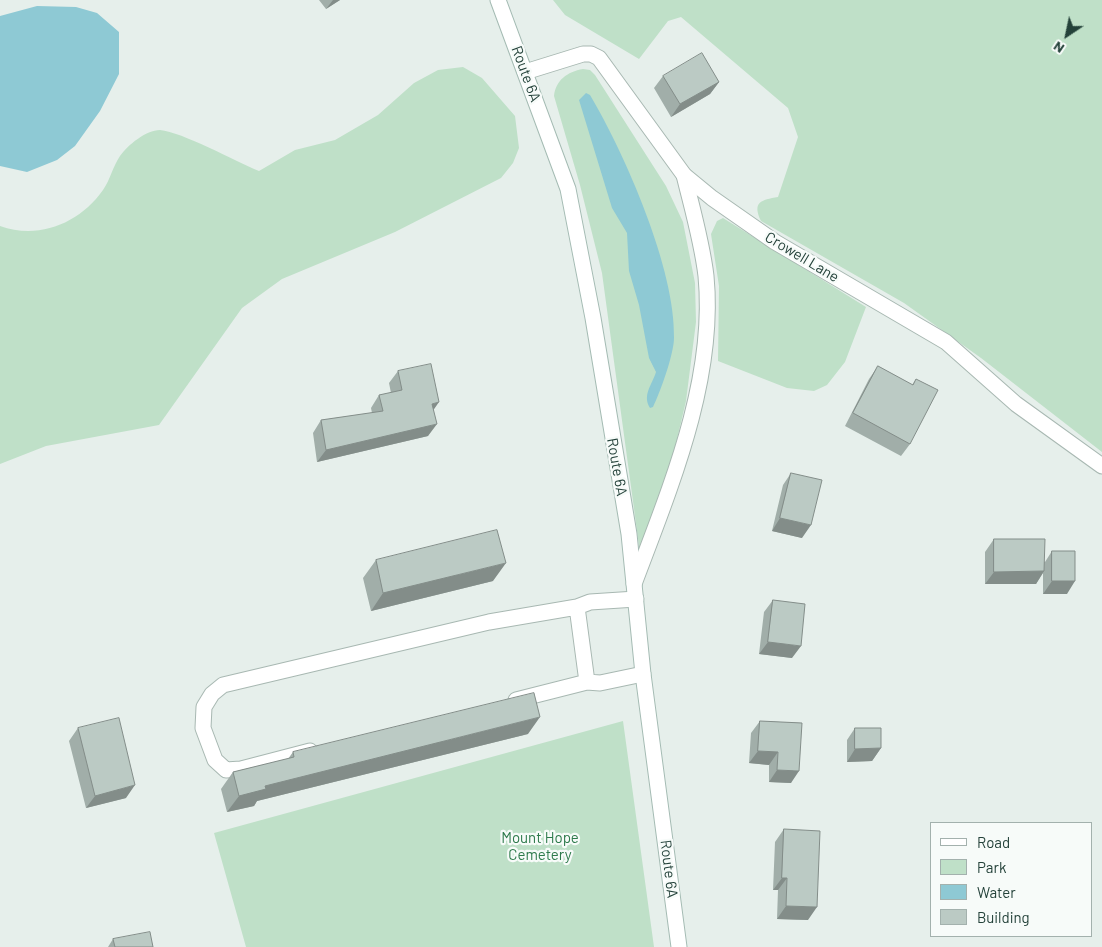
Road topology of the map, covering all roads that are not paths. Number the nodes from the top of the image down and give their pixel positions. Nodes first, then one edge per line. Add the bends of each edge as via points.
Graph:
1 (498, 0) edge
2 (525, 72) junction
3 (684, 175) junction
4 (1102, 466) edge
5 (635, 592) junction
6 (577, 607) junction
7 (643, 674) junction
8 (587, 682) junction
9 (500, 704) edge
10 (327, 747) edge
11 (679, 947) edge

1 - 2 main road, Route 6A
2 - 3 main road, Crowell Lane via 582,54 599,58
2 - 5 main road, Route 6A via 568,189 626,516
3 - 4 main road, Crowell Lane via 776,242 946,342 1016,404
3 - 5 main road via 706,276 704,362
5 - 6 main road
5 - 7 main road, Route 6A
6 - 8 main road
6 - 10 main road via 489,622 223,685 204,707 203,728 215,760 226,770
7 - 8 main road via 600,683
7 - 11 main road, Route 6A
8 - 9 main road

